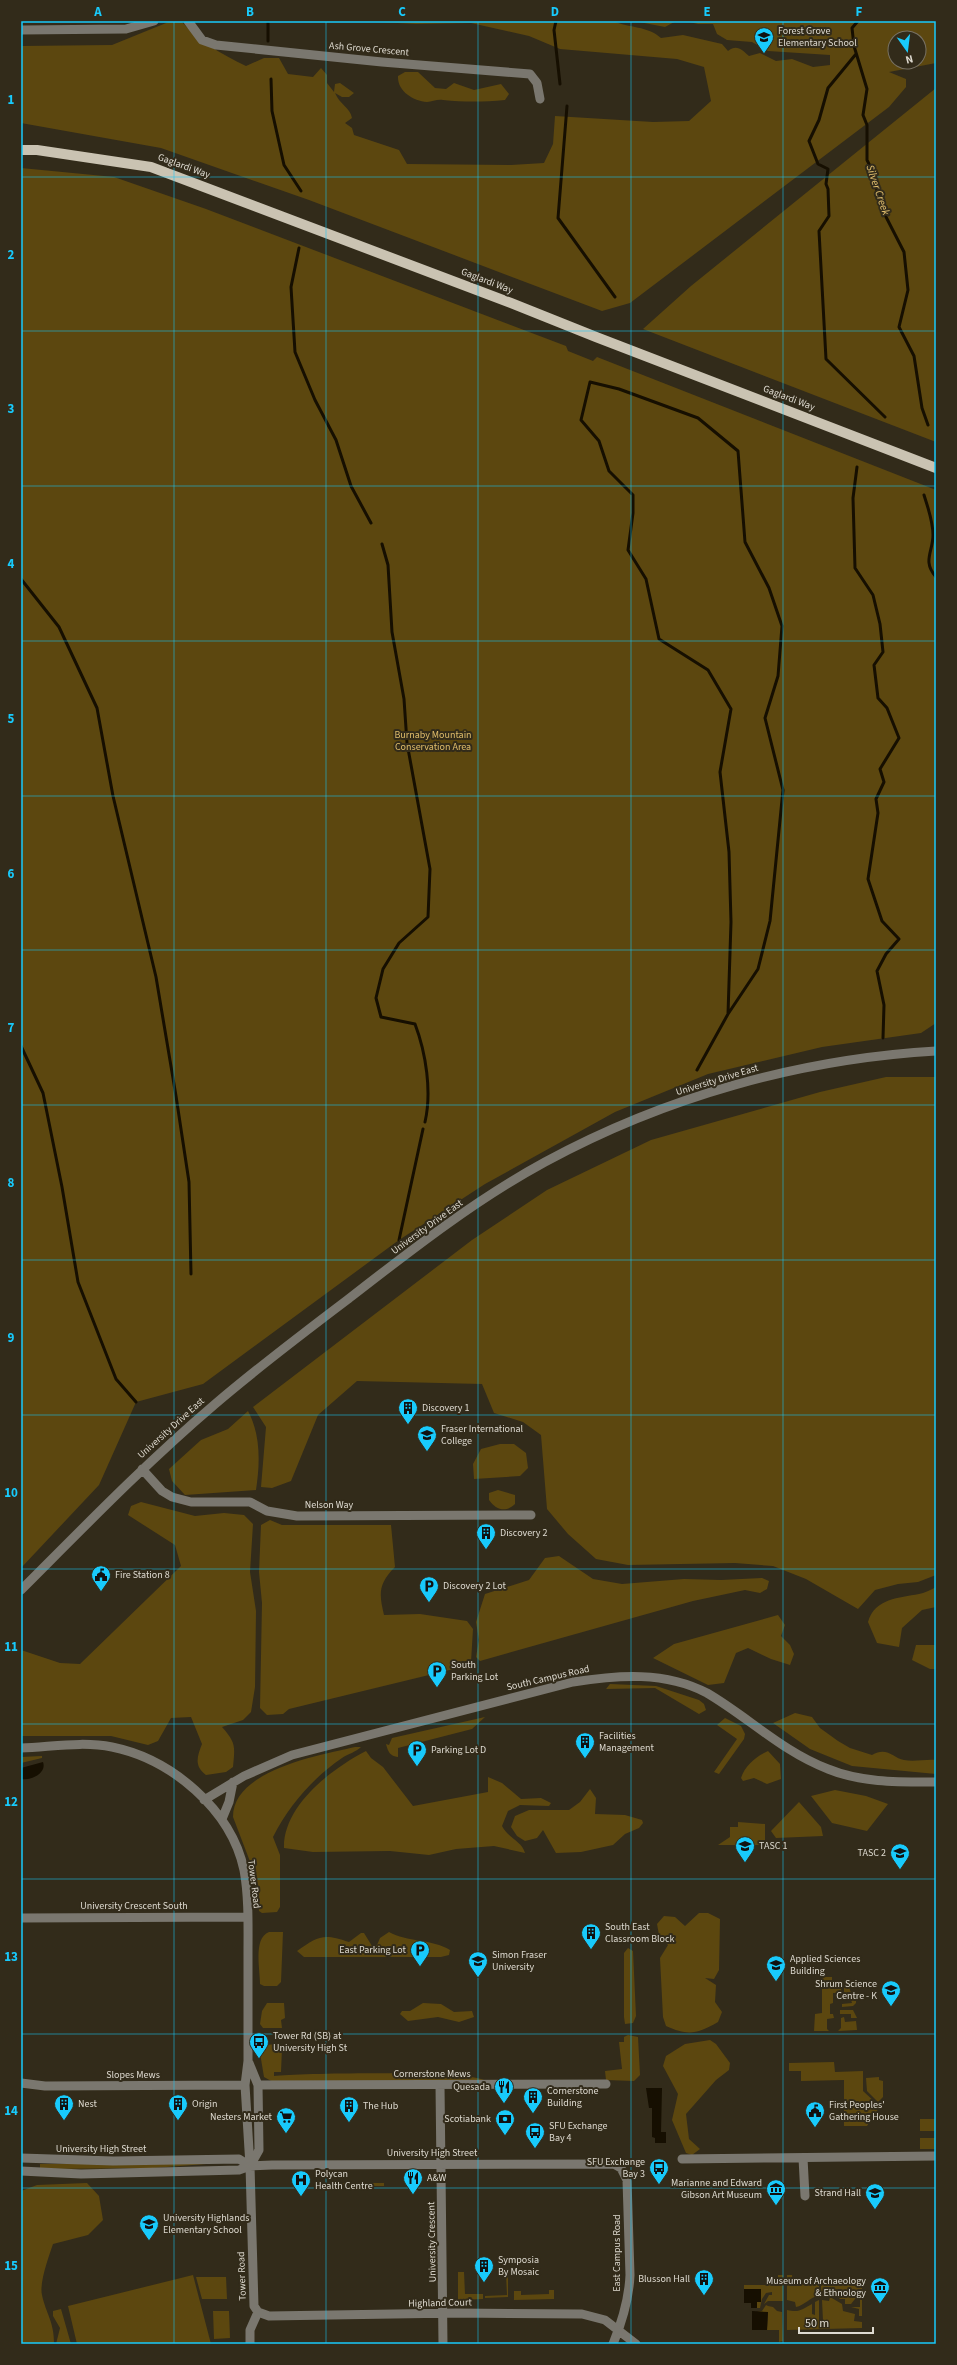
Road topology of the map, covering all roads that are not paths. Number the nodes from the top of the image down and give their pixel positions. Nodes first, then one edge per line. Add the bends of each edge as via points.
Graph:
1 (154, 21) edge
2 (188, 21) edge
3 (21, 30) edge
4 (540, 99) dead end
5 (21, 150) edge
6 (936, 468) edge
7 (936, 1052) edge
8 (142, 1469) junction
9 (531, 1515) dead end
10 (21, 1590) edge
11 (21, 1748) edge
12 (233, 1782) junction
13 (936, 1782) edge
14 (204, 1800) junction
15 (222, 1819) junction
16 (247, 1917) junction
17 (21, 1918) edge
18 (248, 2061) junction
19 (21, 2083) edge
20 (245, 2084) junction
21 (606, 2084) dead end
22 (258, 2085) junction
23 (440, 2086) junction
24 (936, 2156) edge
25 (21, 2158) edge
26 (803, 2158) junction
27 (682, 2159) dead end
28 (441, 2164) junction
29 (614, 2164) joint
30 (250, 2166) junction
31 (21, 2171) edge
32 (805, 2196) dead end
33 (258, 2312) junction
34 (444, 2313) junction
35 (619, 2330) junction
36 (250, 2344) edge
37 (443, 2344) edge
38 (613, 2344) edge
39 (636, 2344) edge

1 - 3 street via 126,29
2 - 4 street, Ash Grove Crescent via 202,40 216,45 530,74 537,83
5 - 6 main road, Gaglardi Way via 151,166
7 - 8 street, University Drive East via 799,1068 732,1084 624,1124 542,1163 459,1217 381,1274 255,1371
8 - 9 street, Nelson Way via 162,1491 172,1497 191,1502 250,1502 267,1512 297,1516
8 - 10 street, University Drive East
11 - 14 street, Tower Road via 76,1744 111,1747 142,1755 184,1780
12 - 13 street, South Campus Road via 267,1764 307,1750 573,1682 634,1676 657,1677 706,1693 801,1757 829,1770 875,1780
12 - 14 street, South Campus Road
12 - 15 street
14 - 15 street, Tower Road
15 - 16 street, Tower Road via 240,1856 244,1871
16 - 17 street, University Crescent South
16 - 18 street, Tower Road
18 - 20 street, Tower Road
18 - 22 street, Tower Road
19 - 20 street, Slopes Mews via 45,2086
20 - 30 street, Tower Road
21 - 23 street, Cornerstone Mews
22 - 23 street, Cornerstone Mews
22 - 30 street, Tower Road via 259,2150
23 - 28 street, University Crescent
24 - 26 street
25 - 30 street, University High Street via 114,2161 239,2159
26 - 27 street
26 - 32 street
28 - 29 street, University High Street
28 - 30 street, University High Street
28 - 34 street, University Crescent
29 - 35 street, East Campus Road via 621,2168 627,2180 629,2290
30 - 31 street, University High Street via 239,2170 81,2174
30 - 33 street, Tower Road via 254,2306
33 - 34 street, Highland Court via 269,2316
33 - 36 street via 250,2330
34 - 35 street, Highland Court via 582,2314 605,2320
34 - 37 street, University Crescent
35 - 38 street, East Campus Road
35 - 39 street, Highland Court

